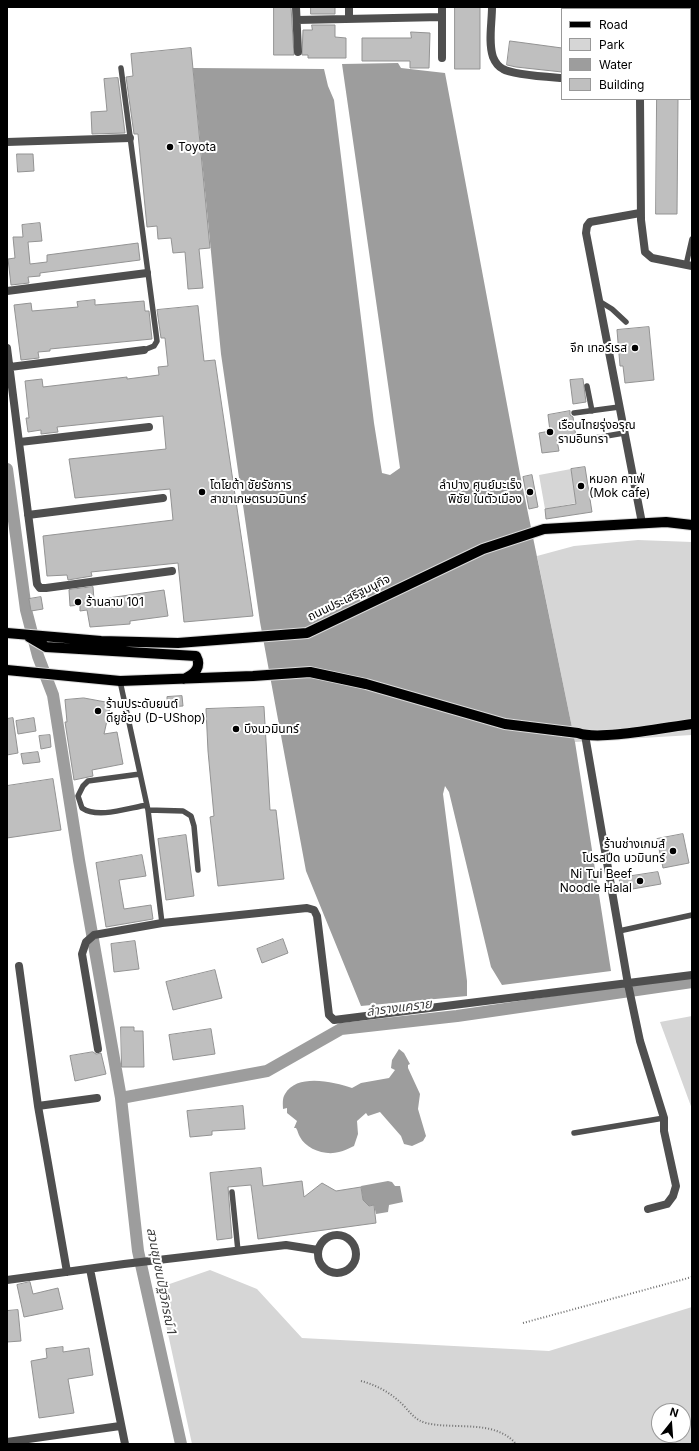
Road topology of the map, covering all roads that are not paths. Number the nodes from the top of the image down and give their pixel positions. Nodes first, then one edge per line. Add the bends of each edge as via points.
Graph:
1 (296, 7) edge
2 (349, 7) edge
3 (492, 7) edge
4 (442, 8) edge
5 (442, 17) junction
6 (349, 19) junction
7 (297, 20) junction
8 (298, 52) dead end
9 (442, 58) dead end
10 (121, 68) dead end
11 (561, 78) edge
12 (640, 100) edge
13 (130, 138) junction
14 (7, 142) edge
15 (640, 213) junction
16 (692, 239) edge
17 (689, 265) edge
18 (148, 273) junction
19 (7, 291) edge
20 (598, 301) junction
21 (626, 322) dead end
22 (7, 348) edge
23 (144, 350) joint
24 (10, 367) junction
25 (587, 386) dead end
26 (618, 407) junction
27 (592, 411) junction
28 (574, 413) dead end
29 (149, 427) dead end
30 (624, 433) junction
31 (583, 440) dead end
32 (20, 442) junction
33 (163, 498) dead end
34 (28, 515) junction
35 (642, 523) junction
36 (692, 525) edge
37 (172, 571) dead end
38 (7, 633) edge
39 (42, 641) junction
40 (7, 670) edge
41 (183, 679) junction
42 (120, 681) junction
43 (692, 724) edge
44 (582, 734) junction
45 (140, 774) junction
46 (147, 808) junction
47 (198, 870) dead end
48 (692, 914) edge
49 (162, 923) junction
50 (619, 931) junction
51 (19, 966) dead end
52 (692, 975) edge
53 (628, 986) junction
54 (98, 1049) dead end
55 (97, 1098) dead end
56 (38, 1106) junction
57 (664, 1118) junction
58 (574, 1133) dead end
59 (232, 1192) dead end
60 (648, 1209) dead end
61 (318, 1250) junction
62 (238, 1251) junction
63 (90, 1269) junction
64 (67, 1272) junction
65 (7, 1280) edge
66 (120, 1426) junction
67 (7, 1442) edge
68 (125, 1444) edge

1 - 7 street
2 - 6 street
3 - 11 street via 493,57 503,70
4 - 5 street
5 - 6 street
5 - 9 street
6 - 7 street
7 - 8 street
10 - 13 lane
12 - 15 street
13 - 14 street
13 - 18 lane
15 - 17 street via 645,252 652,258
15 - 20 street via 601,219 590,222 587,226 586,233
16 - 17 lane
18 - 19 street
18 - 23 lane via 157,341 154,346
20 - 21 lane
20 - 26 street
22 - 24 street
23 - 24 street
24 - 32 street
25 - 27 lane
26 - 27 lane
26 - 30 street
27 - 28 lane
29 - 32 street
30 - 31 lane
30 - 35 street
32 - 34 street
33 - 34 street
34 - 37 street via 35,579 40,588
35 - 36 main road, ถนนประเสริฐมนูกิจ
35 - 39 main road, ถนนประเสริฐมนูกิจ via 544,529 483,549 306,633 178,643
38 - 39 main road, ถนนประเสริฐมนูกิจ via 25,635
39 - 41 main road via 94,650 196,656 198,668
40 - 42 main road
41 - 42 main road
41 - 44 main road via 310,672 366,684 505,724
42 - 45 lane
43 - 44 main road via 626,733
44 - 50 street
45 - 46 lane
45 - 46 lane via 88,781 78,796 82,808 88,812
46 - 47 lane via 183,811 191,816
46 - 49 lane
48 - 50 lane
49 - 53 street via 307,908 314,910 317,916 329,1015 334,1020
49 - 54 street via 92,936 86,942 82,954
50 - 53 street
51 - 56 street
52 - 53 street
53 - 57 street via 640,1041
55 - 56 street
56 - 64 street
57 - 58 lane
57 - 60 street via 664,1131 676,1186 667,1204
59 - 62 lane
61 - 61 street via 324,1240 342,1235 352,1241 356,1259 349,1269 336,1273 324,1268 320,1263
61 - 62 street via 286,1245
62 - 63 street
63 - 64 street
63 - 66 street
64 - 65 street
66 - 67 street
66 - 68 street

